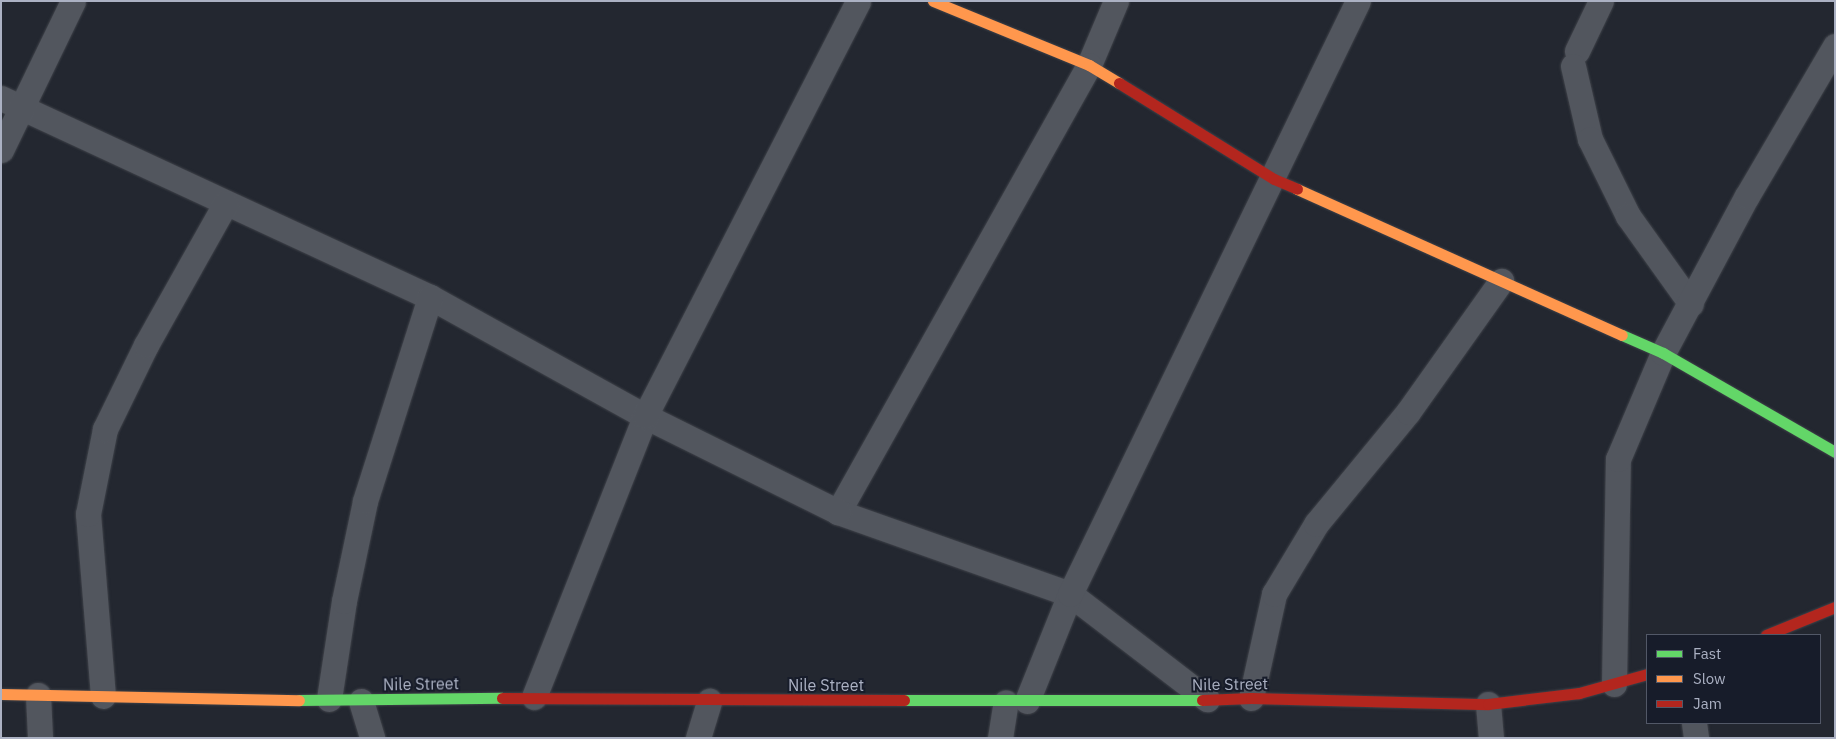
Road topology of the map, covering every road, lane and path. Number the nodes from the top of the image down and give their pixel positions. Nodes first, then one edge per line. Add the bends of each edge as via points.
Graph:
1 (73, 1) edge
2 (858, 1) edge
3 (933, 1) edge
4 (1116, 1) edge
5 (1358, 1) edge
6 (1601, 1) edge
7 (1835, 46) edge
8 (1089, 65) junction
9 (11, 102) edge
10 (1, 150) edge
11 (1274, 179) junction
12 (225, 204) junction
13 (1501, 281) junction
14 (430, 297) junction
15 (1691, 304) junction
16 (1663, 353) junction
17 (645, 416) junction
18 (1835, 452) edge
19 (838, 512) junction
20 (1070, 594) junction
21 (1835, 607) edge
22 (1768, 634) edge
23 (1646, 674) edge
24 (1614, 684) junction
25 (1, 694) edge
26 (38, 695) junction
27 (103, 696) junction
28 (534, 697) junction
29 (1251, 698) junction
30 (329, 699) junction
31 (1207, 699) junction
32 (361, 701) junction
33 (709, 701) junction
34 (1017, 702) junction
35 (1488, 704) junction
36 (1694, 724) edge
37 (40, 738) edge
38 (372, 738) edge
39 (698, 738) edge
40 (1000, 738) edge
41 (1491, 738) edge
42 (1696, 738) edge

1 - 9 street
2 - 17 street
3 - 8 main road
4 - 8 street
5 - 11 street
6 - 15 street via 1575,58 1590,139 1628,216
7 - 15 street via 1747,196
8 - 11 main road
8 - 19 street
9 - 10 street
9 - 12 street
11 - 13 main road
11 - 20 street
12 - 14 street
12 - 27 street via 146,345 105,429 88,514
13 - 16 main road
13 - 29 street via 1408,412 1311,532 1274,594
14 - 17 street
14 - 30 street via 365,501 344,601
15 - 16 street
16 - 18 main road
16 - 24 street via 1618,459
17 - 19 street
17 - 28 street
19 - 20 street
20 - 31 street
20 - 34 street
21 - 22 main road
23 - 24 main road, Nile Street
24 - 35 main road, Nile Street via 1580,693
25 - 26 main road, Nile Street
26 - 27 main road, Nile Street
26 - 37 street
27 - 30 main road, Nile Street
28 - 32 main road, Nile Street
28 - 33 main road, Nile Street
29 - 31 main road, Nile Street
29 - 35 main road, Nile Street
30 - 32 main road, Nile Street
31 - 34 main road, Nile Street
32 - 38 street
33 - 34 main road, Nile Street
33 - 39 street
34 - 40 street
35 - 41 street
36 - 42 street

